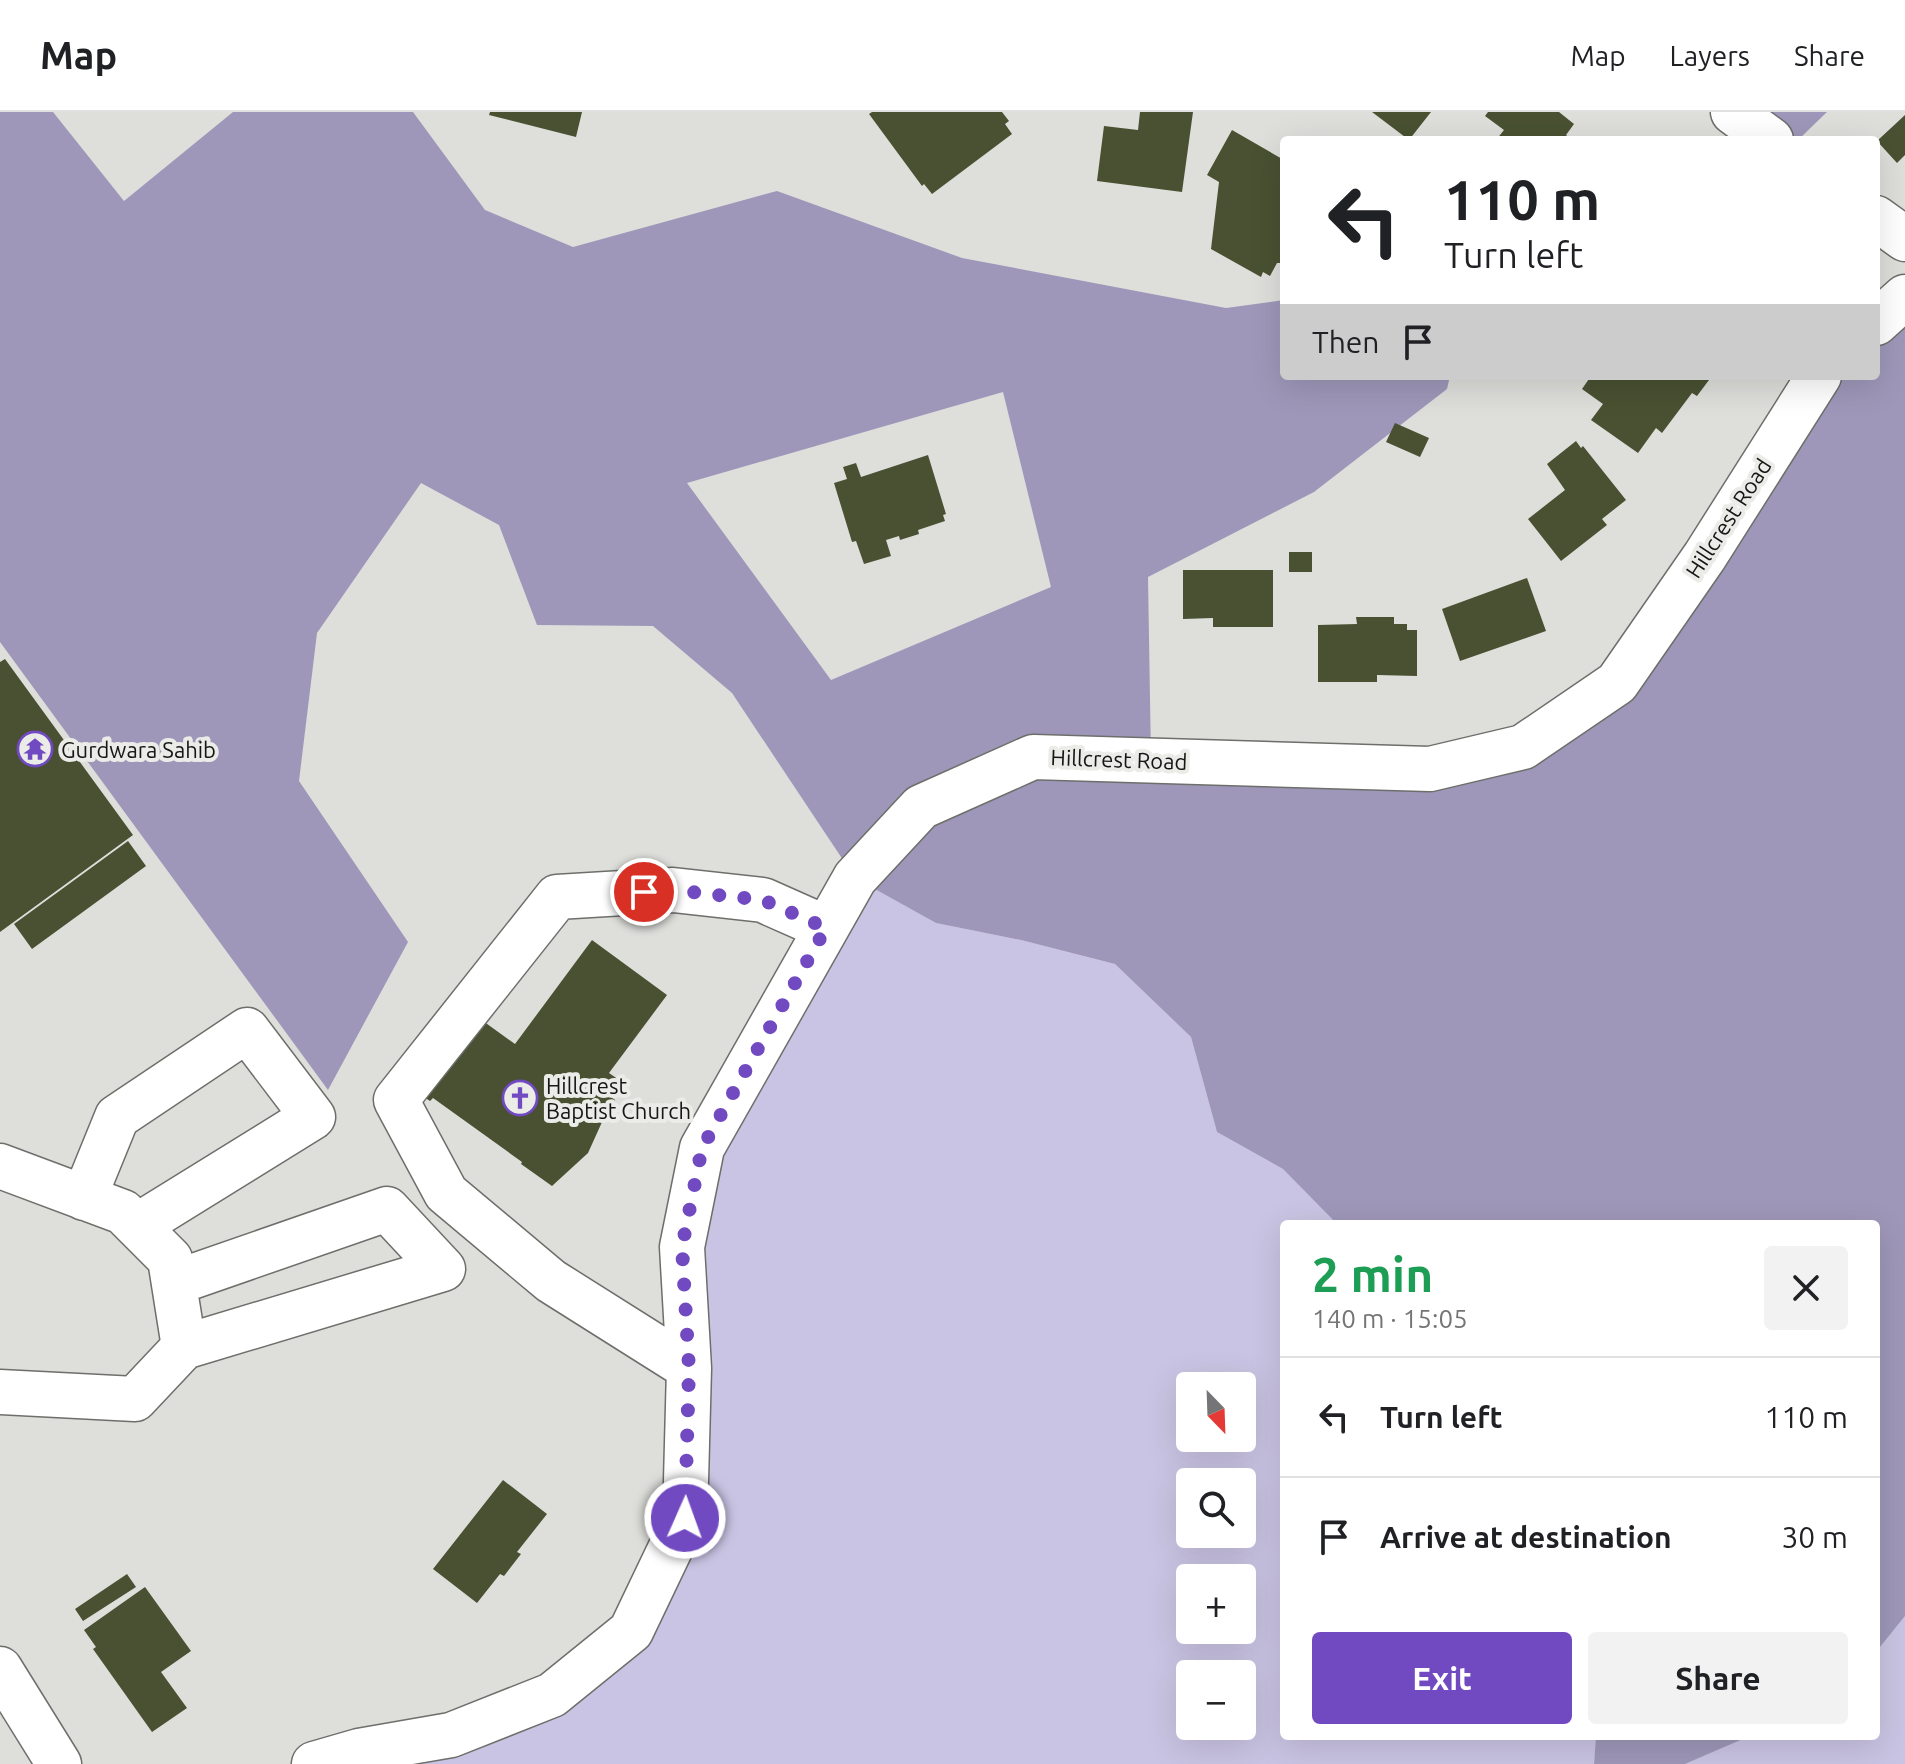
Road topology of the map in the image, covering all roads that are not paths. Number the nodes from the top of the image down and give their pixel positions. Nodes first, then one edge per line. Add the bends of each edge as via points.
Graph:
1 (1733, 112) edge
2 (1766, 136) edge
3 (1880, 221) edge
4 (1905, 239) edge
5 (1905, 297) edge
6 (1880, 319) edge
7 (1816, 380) edge
8 (826, 928) junction
9 (0, 1166) edge
10 (84, 1198) junction
11 (137, 1226) junction
12 (174, 1283) junction
13 (184, 1347) junction
14 (689, 1368) junction
15 (0, 1392) edge
16 (0, 1669) edge
17 (59, 1764) edge
18 (314, 1764) edge

1 - 2 street
3 - 4 street
5 - 6 street
7 - 8 street, Hillcrest Road via 1617,683 1523,747 1430,769 1033,757 921,807 855,878
8 - 14 street, Hillcrest Road via 702,1148 682,1247
8 - 14 street via 748,898 673,890 557,897 396,1100 446,1193 551,1281
9 - 10 street
10 - 11 street via 123,1212
10 - 11 street via 117,1117 247,1030 313,1117
11 - 12 street via 170,1259
12 - 13 street
12 - 13 street via 387,1209 443,1269
13 - 15 street via 135,1399
14 - 18 street, Hillcrest Road via 685,1518 631,1631 552,1695 451,1735
16 - 17 street

